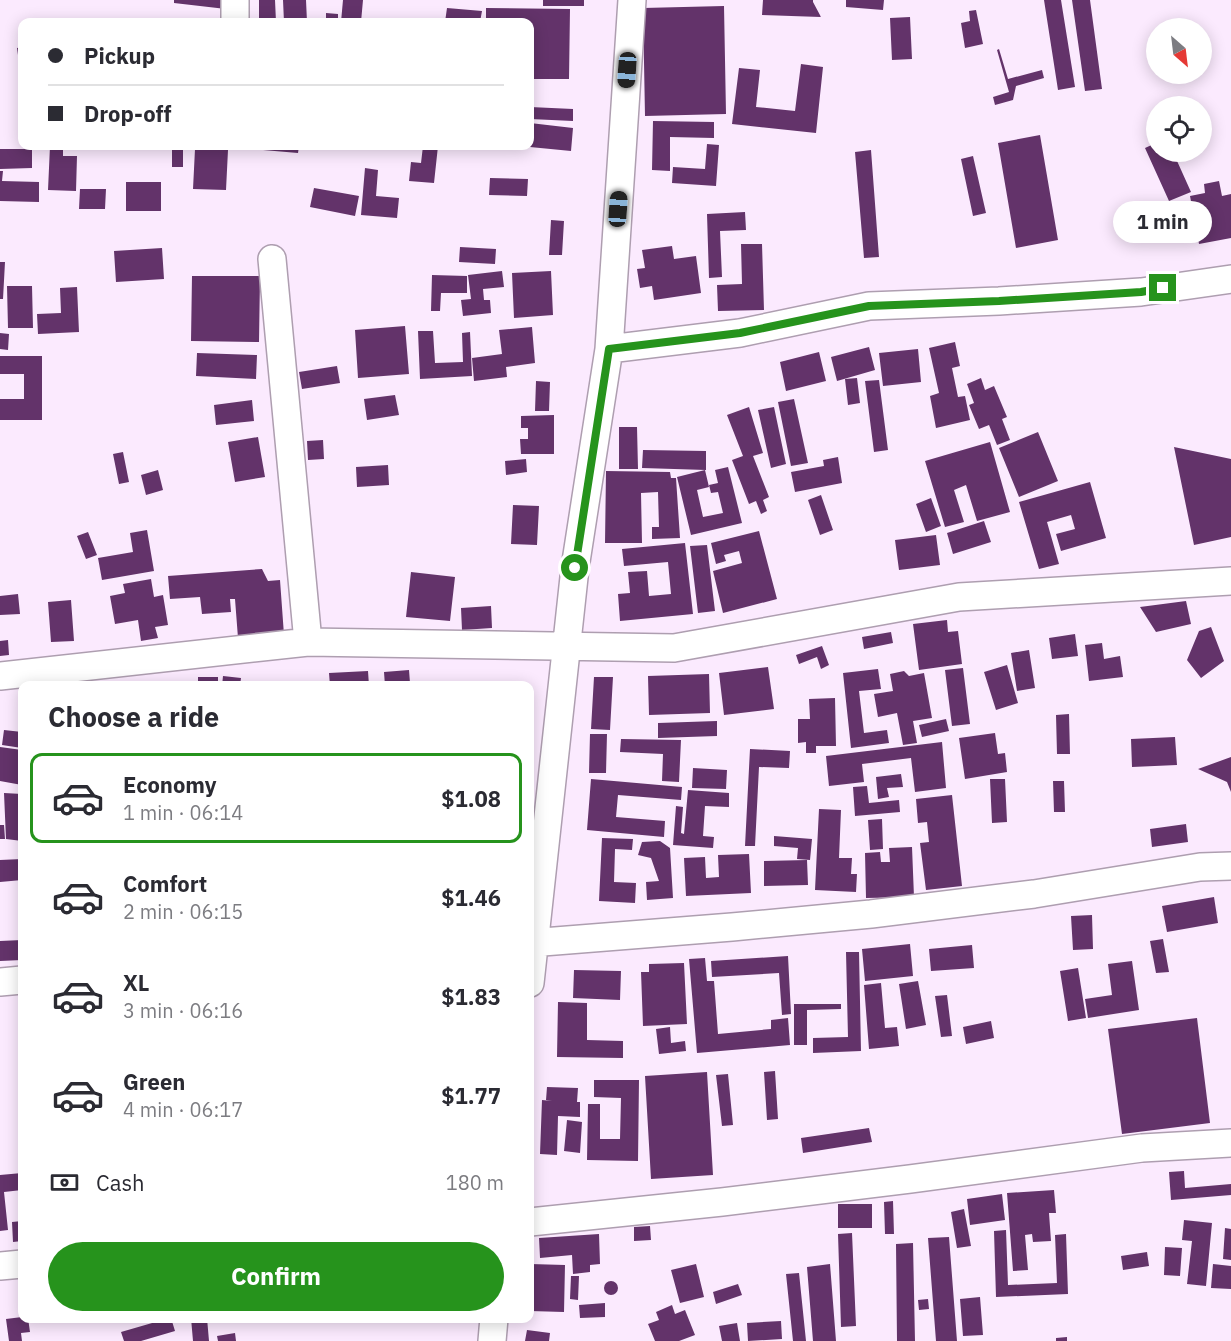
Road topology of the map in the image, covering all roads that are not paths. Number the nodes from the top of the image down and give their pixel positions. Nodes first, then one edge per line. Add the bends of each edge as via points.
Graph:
1 (235, 0) edge
2 (632, 0) edge
3 (235, 18) edge
4 (272, 259) dead end
5 (1231, 279) edge
6 (609, 349) junction
7 (1231, 581) edge
8 (308, 642) junction
9 (566, 646) junction
10 (0, 676) edge
11 (1231, 866) edge
12 (534, 925) edge
13 (534, 942) edge
14 (18, 980) edge
15 (0, 982) edge
16 (1231, 1143) edge
17 (534, 1222) edge
18 (18, 1264) edge
19 (0, 1266) edge
20 (494, 1323) edge
21 (492, 1341) edge

1 - 3 street
2 - 6 street
4 - 8 street
5 - 6 street via 1141,292 869,306 740,333
6 - 9 street
7 - 9 street via 959,597 674,648
8 - 9 street
8 - 10 street
9 - 12 street
11 - 13 street via 1200,867 1034,894 871,914
14 - 15 street
16 - 17 street via 1142,1148 733,1201
18 - 19 street
20 - 21 street

